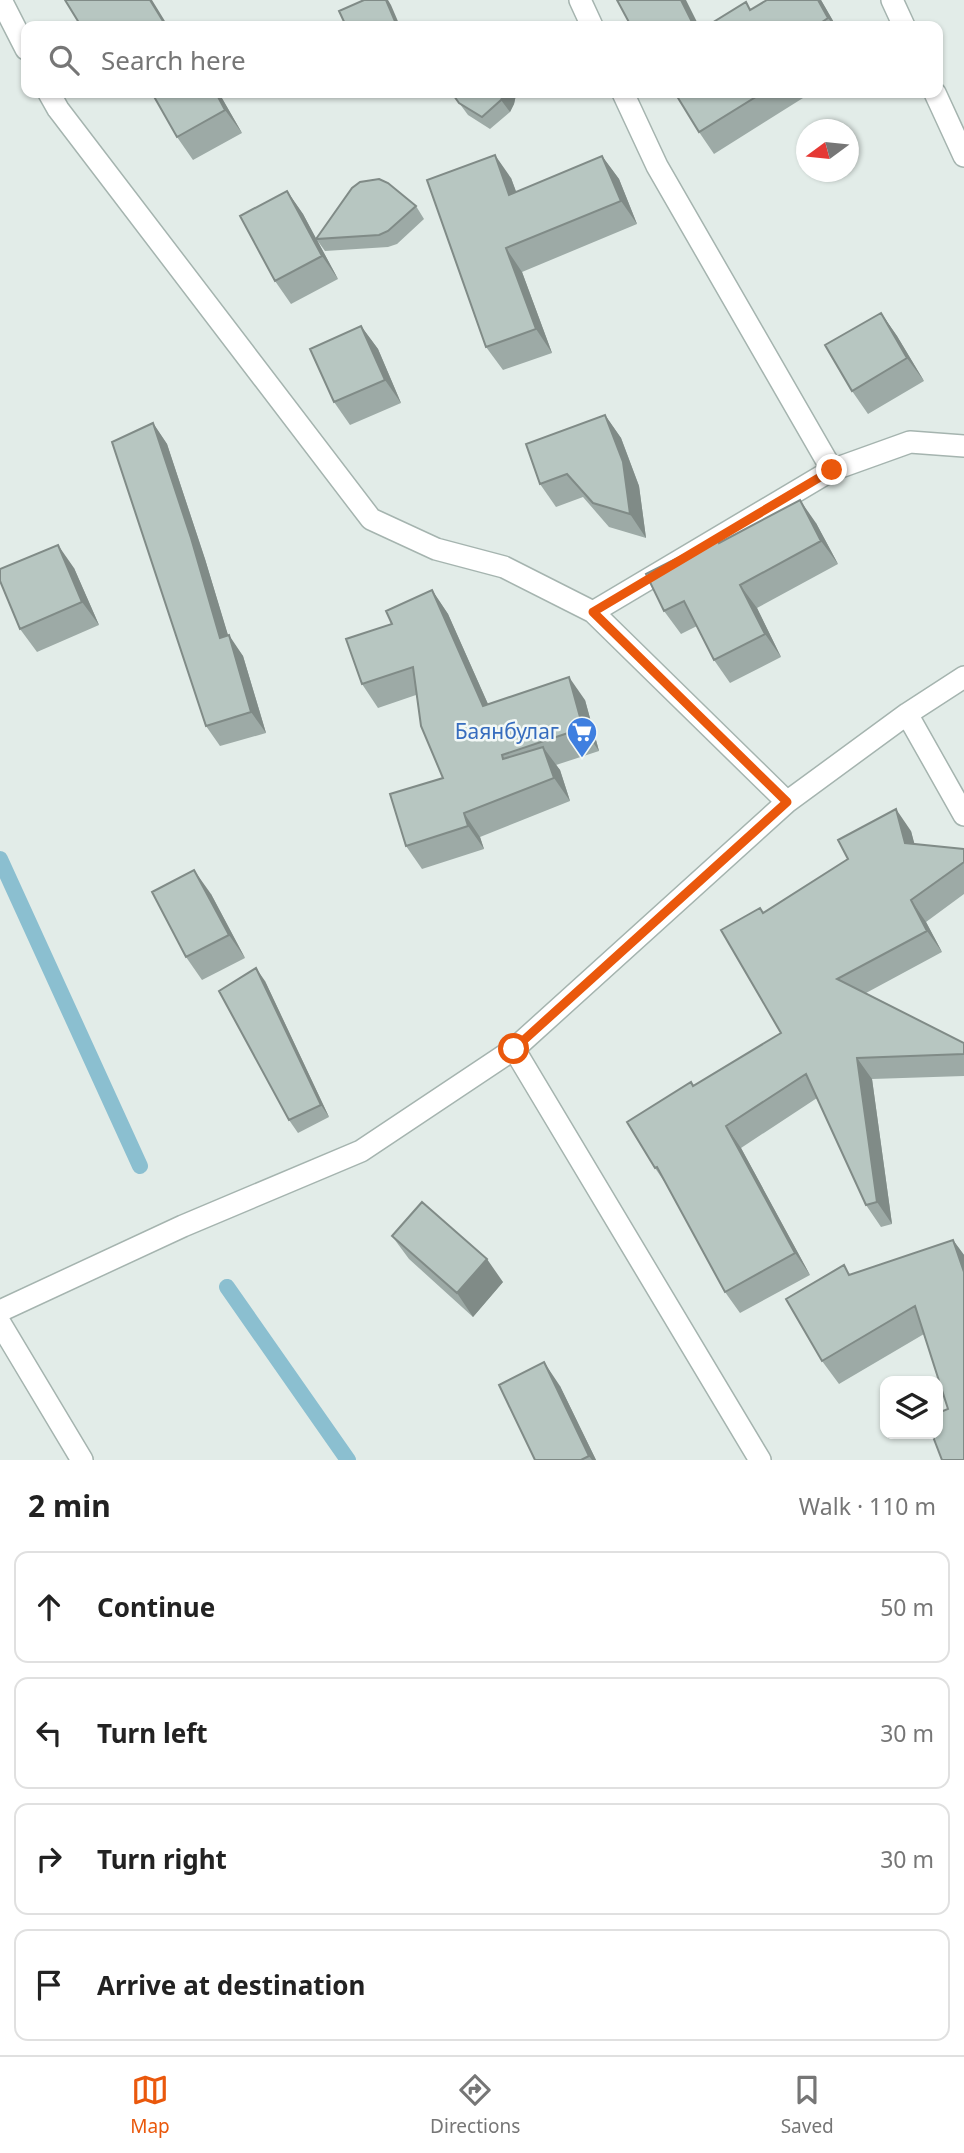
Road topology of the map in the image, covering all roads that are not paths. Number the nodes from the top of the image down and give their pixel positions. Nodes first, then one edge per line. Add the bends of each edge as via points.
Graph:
1 (1, 0) edge
2 (580, 0) edge
3 (892, 0) edge
4 (590, 21) edge
5 (902, 21) edge
6 (21, 39) edge
7 (52, 98) edge
8 (625, 98) edge
9 (937, 98) edge
10 (964, 156) edge
11 (964, 446) edge
12 (832, 470) junction
13 (593, 612) junction
14 (964, 677) edge
15 (907, 714) junction
16 (787, 802) junction
17 (964, 815) edge
18 (514, 1049) junction
19 (0, 1311) edge
20 (0, 1323) edge
21 (82, 1460) edge
22 (760, 1460) edge

1 - 6 street
2 - 4 street
3 - 5 street
7 - 13 street via 371,519 436,549 504,567
8 - 12 street via 657,166
9 - 10 street
11 - 12 street via 910,442
12 - 13 street
13 - 16 street
14 - 15 street
15 - 16 street
15 - 17 street
16 - 18 street
18 - 19 street via 361,1151 183,1226
18 - 22 street
20 - 21 street

